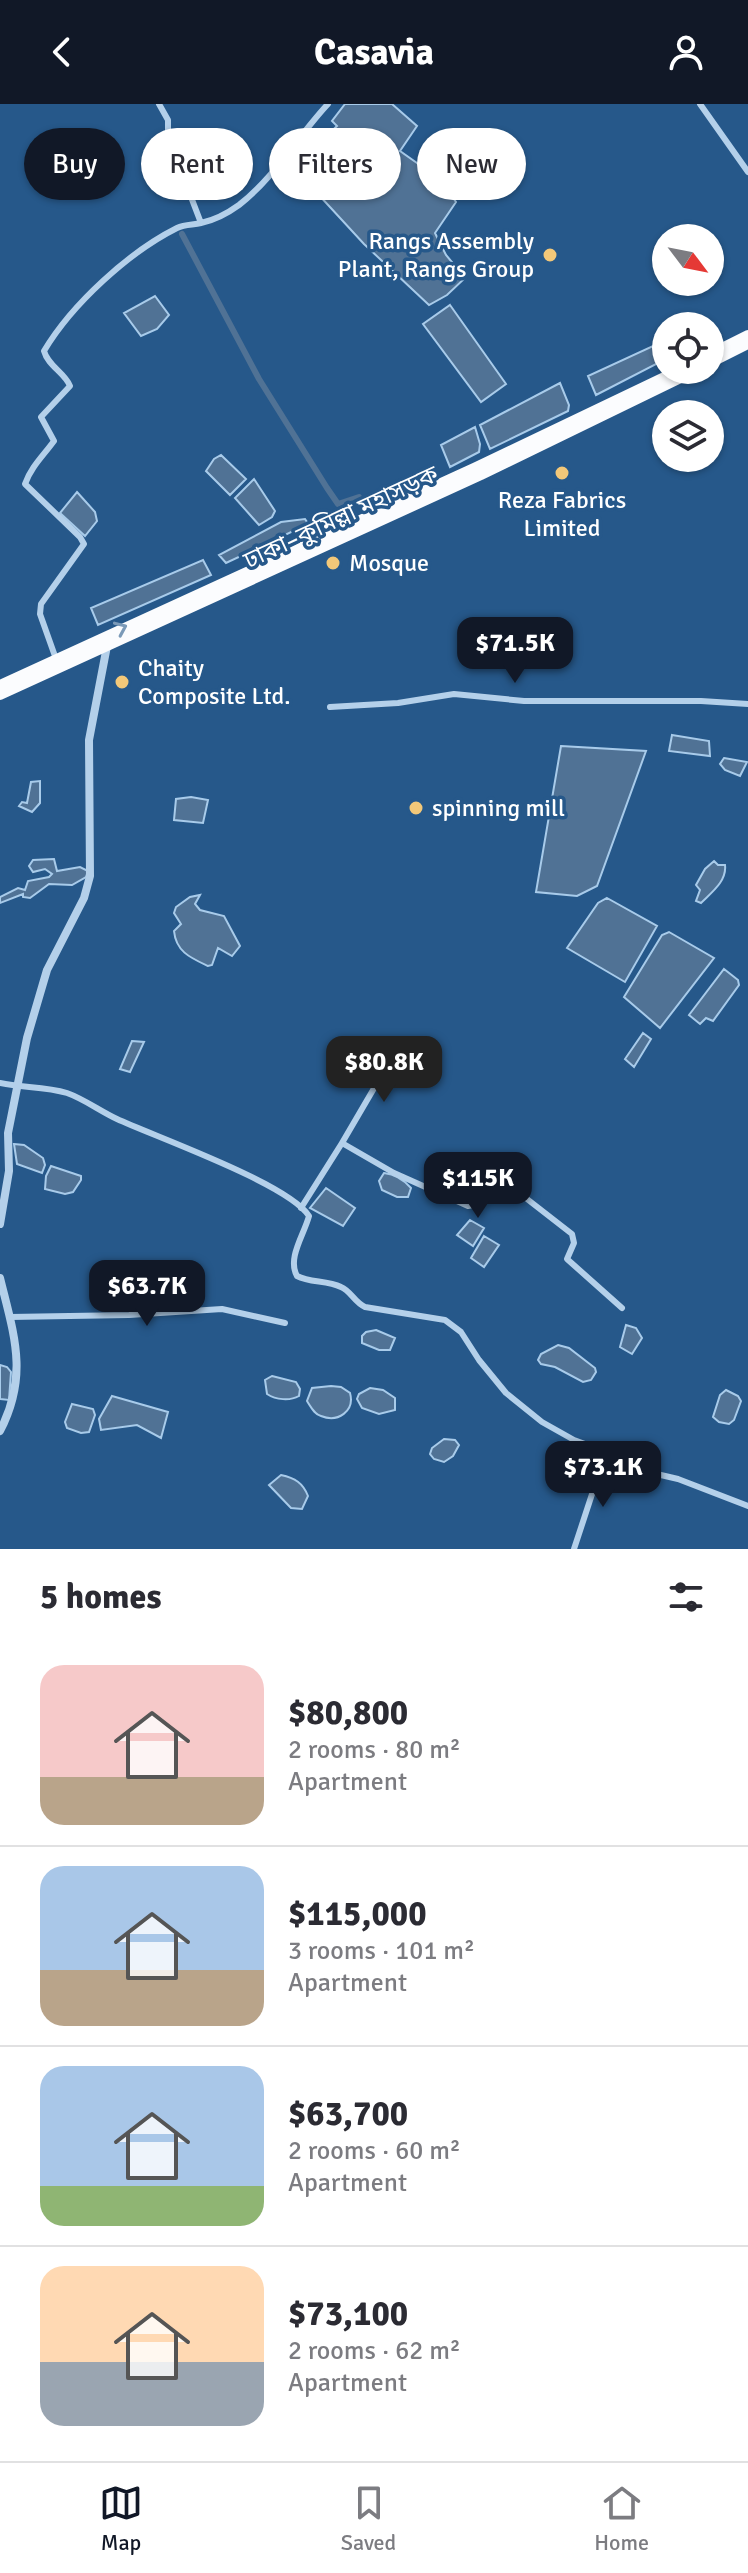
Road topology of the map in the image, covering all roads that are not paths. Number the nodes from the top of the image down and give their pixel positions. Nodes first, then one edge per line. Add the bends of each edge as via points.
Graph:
1 (159, 104) edge
2 (328, 104) edge
3 (700, 104) edge
4 (748, 172) edge
5 (201, 223) junction
6 (748, 335) edge
7 (748, 344) edge
8 (724, 347) edge
9 (724, 356) edge
10 (652, 383) edge
11 (668, 384) edge
12 (107, 646) junction
13 (56, 659) junction
14 (0, 685) edge
15 (0, 695) edge
16 (748, 704) edge
17 (330, 707) dead end
18 (397, 1049) dead end
19 (0, 1083) edge
20 (17, 1087) junction
21 (342, 1143) junction
22 (301, 1208) junction
23 (0, 1224) edge
24 (0, 1278) edge
25 (622, 1308) dead end
26 (10, 1317) junction
27 (285, 1323) dead end
28 (0, 1431) edge
29 (614, 1459) junction
30 (748, 1506) edge
31 (574, 1549) edge

1 - 5 street
2 - 5 street via 241,203
3 - 4 street
5 - 13 street via 181,225 150,242 84,299 44,351 70,386 41,417 54,441 36,460 25,484 84,544 41,604
6 - 8 highway
7 - 9 highway
13 -> 10 highway, ঢাকা–কুমিল্লা মহাসড়ক
11 - 12 highway, ঢাকা–কুমিল্লা মহাসড়ক
12 - 15 highway, ঢাকা–কুমিল্লা মহাসড়ক
12 - 20 street via 89,740 90,876 47,970
13 - 14 highway, ঢাকা–কুমিল্লা মহাসড়ক
16 - 17 street via 524,701 454,694
18 - 21 street
19 - 20 street
20 - 22 street via 71,1094 263,1184
20 - 23 street
21 - 22 street
21 - 25 street via 468,1206 478,1204 490,1190 505,1197 518,1192 527,1196 572,1234 569,1262
22 - 29 street via 309,1216 293,1257 297,1276 338,1285 365,1307 445,1320 461,1332 521,1406
24 - 26 street
26 - 27 street via 222,1309
26 - 28 street via 17,1383
29 - 30 street
29 - 31 street via 596,1482

